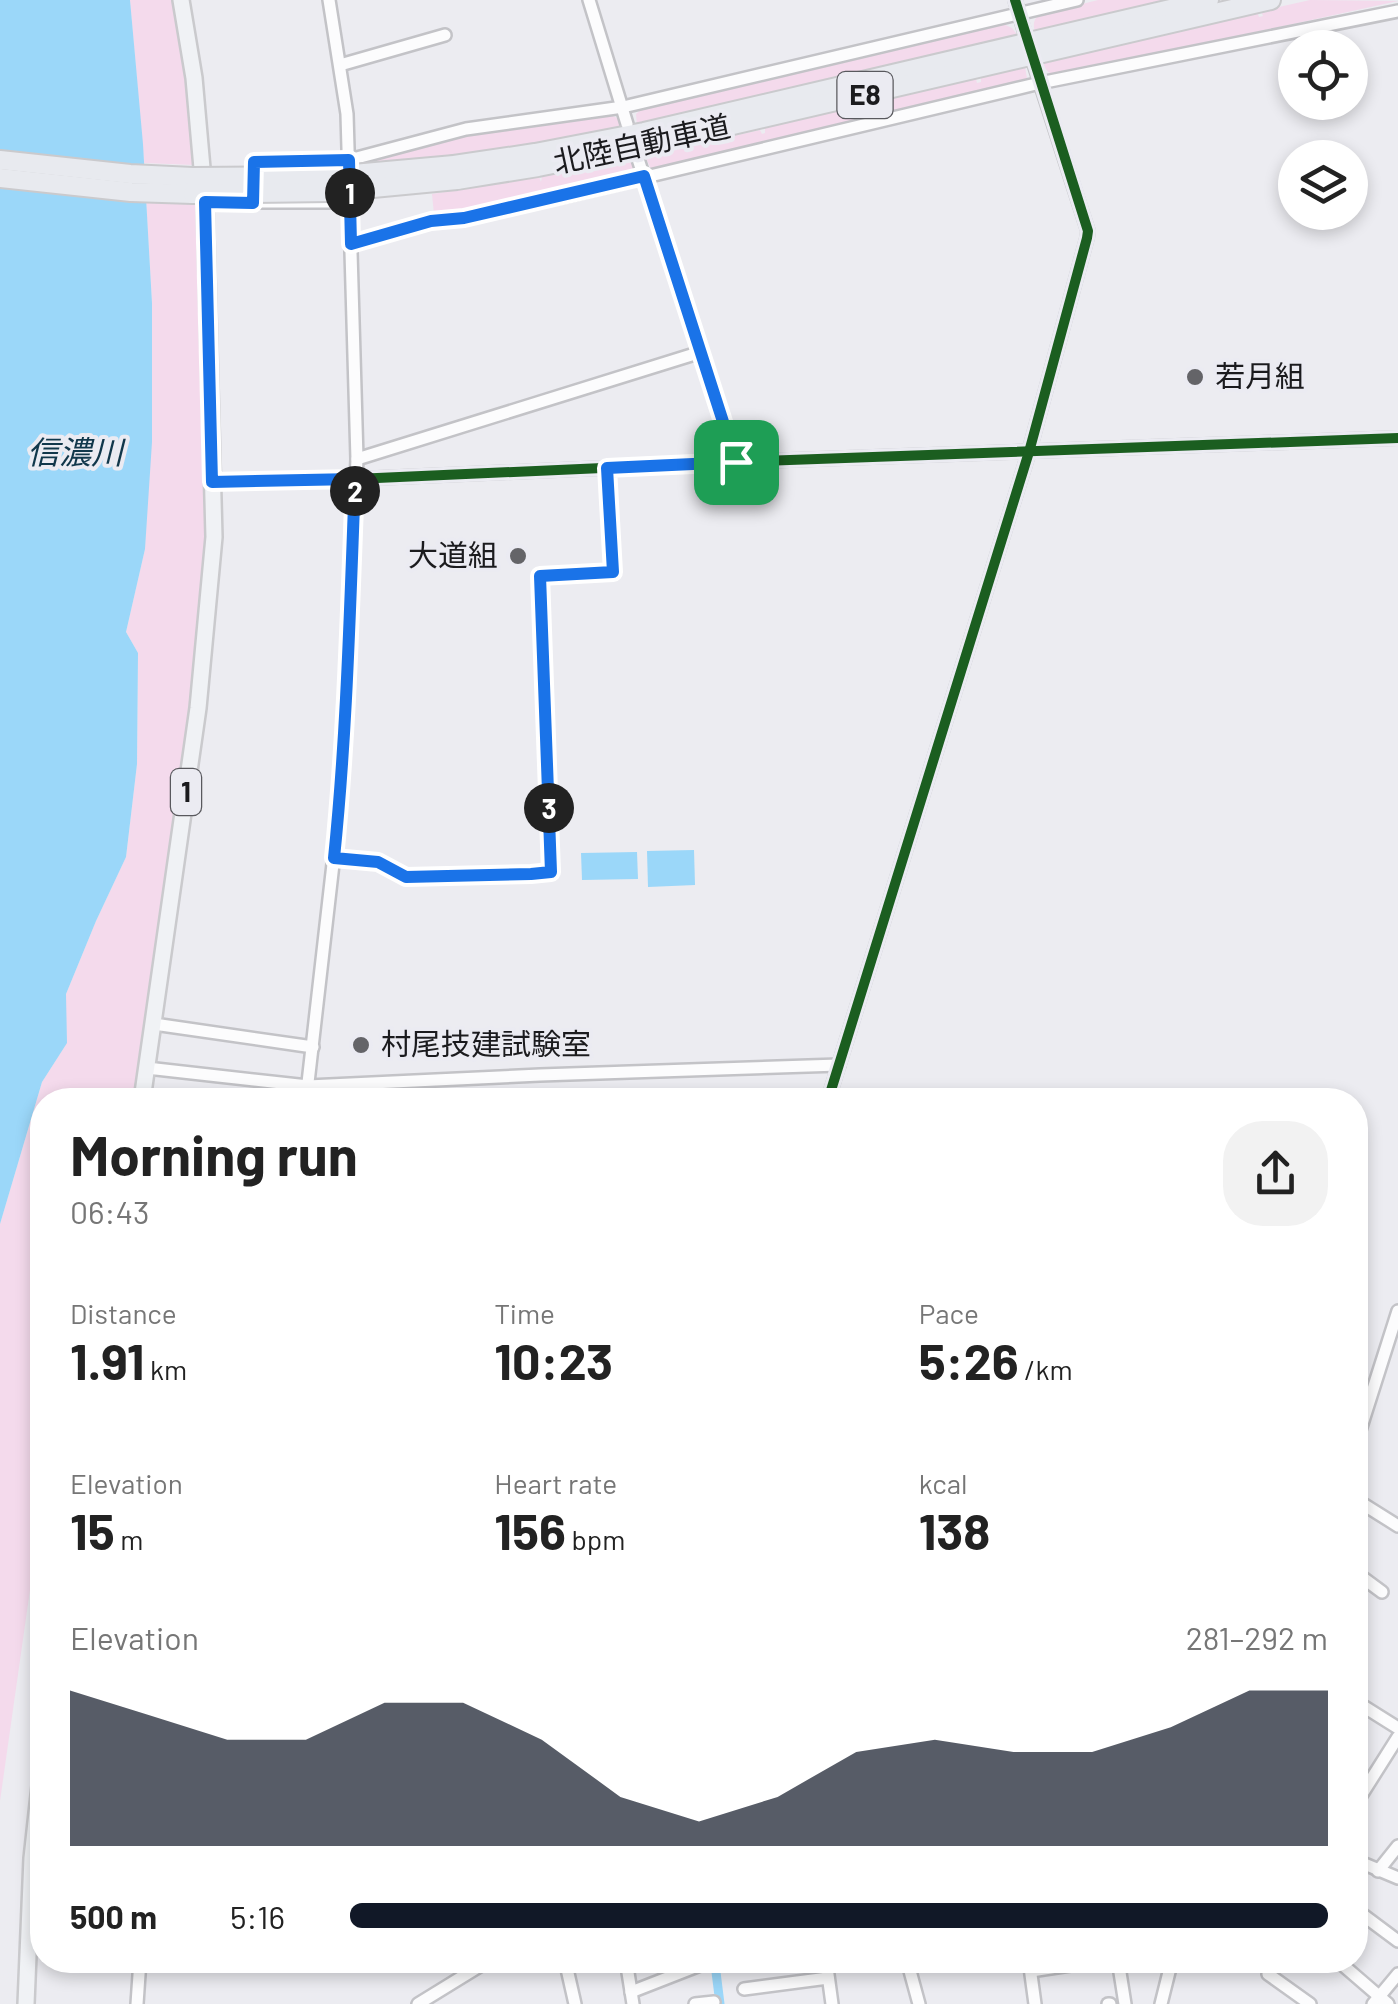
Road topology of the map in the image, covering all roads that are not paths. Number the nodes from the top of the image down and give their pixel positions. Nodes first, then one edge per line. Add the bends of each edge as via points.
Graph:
1 (181, 0) edge
2 (329, 0) edge
3 (589, 0) edge
4 (1015, 0) edge
5 (1077, 0) edge
6 (1210, 0) edge
7 (1271, 0) edge
8 (1398, 11) edge
9 (1020, 14) junction
10 (1025, 33) dead end
11 (445, 35) dead end
12 (340, 65) junction
13 (1035, 67) dead end
14 (1040, 83) junction
15 (623, 107) junction
16 (627, 124) dead end
17 (638, 159) dead end
18 (0, 160) edge
19 (349, 160) junction
20 (456, 173) junction
21 (644, 176) junction
22 (0, 178) edge
23 (205, 202) junction
24 (350, 202) junction
25 (253, 203) junction
26 (351, 244) junction
27 (701, 352) junction
28 (1398, 438) edge
29 (1030, 452) junction
30 (357, 459) junction
31 (736, 462) junction
32 (607, 468) junction
33 (355, 479) junction
34 (212, 482) junction
35 (334, 858) junction
36 (154, 1024) junction
37 (313, 1046) junction
38 (839, 1065) junction
39 (147, 1068) junction
40 (308, 1086) junction
41 (144, 1088) edge
42 (832, 1088) edge
43 (1398, 1311) edge
44 (1368, 1392) edge
45 (1368, 1506) edge
46 (1398, 1526) edge
47 (1368, 1582) edge
48 (1382, 1592) dead end
49 (1368, 1709) edge
50 (1398, 1728) edge
51 (1398, 1736) edge
52 (1368, 1784) edge
53 (1398, 1846) edge
54 (1368, 1866) edge
55 (1378, 1871) junction
56 (1398, 1878) edge
57 (1368, 1919) edge
58 (1398, 1941) edge
59 (30, 1956) edge
60 (139, 1973) edge
61 (468, 1973) edge
62 (568, 1973) edge
63 (628, 1973) edge
64 (685, 1973) edge
65 (827, 1973) edge
66 (911, 1973) edge
67 (1031, 1973) edge
68 (1120, 1973) edge
69 (1169, 1973) edge
70 (1269, 1973) edge
71 (1350, 1973) edge
72 (1398, 1974) edge
73 (828, 1978) junction
74 (744, 1989) dead end
75 (1293, 1992) junction
76 (632, 1998) edge
77 (714, 2002) edge
78 (1380, 2002) edge
79 (26, 2004) edge
80 (137, 2004) edge
81 (418, 2004) edge
82 (575, 2004) edge
83 (695, 2004) edge
84 (832, 2004) edge
85 (919, 2004) edge
86 (1036, 2004) edge
87 (1124, 2004) edge
88 (1161, 2004) edge
89 (1284, 2004) edge
90 (1310, 2004) edge

1 - 23 main road, 1
2 - 12 street
3 - 15 street
4 - 9 street
5 - 9 street
6 - 20 highway, 北陸自動車道 / E8
7 - 20 highway, 北陸自動車道 / E8 via 647,146 538,167
8 - 14 street
9 - 10 street
9 - 15 street
11 - 12 street
12 - 19 street
13 - 14 street
14 - 21 street
14 - 29 street via 1088,238
15 - 16 street
15 - 19 street via 466,129
17 - 21 street
18 - 20 highway, 北陸自動車道 / E8, bridge via 193,177
19 - 24 street
19 - 25 street via 254,162
20 - 22 highway, 北陸自動車道 / E8, bridge via 378,189 264,194 131,192
21 - 26 street
21 - 27 street
23 - 25 street
23 - 34 main road, 1
24 - 25 street
24 - 26 street
26 - 30 street
27 - 30 street
27 - 31 street
28 - 29 street
29 - 31 street
29 - 38 street
30 - 33 street
31 - 32 street
32 - 33 street
32 - 35 street via 613,572 540,576 551,872 406,877 378,862
33 - 34 street
33 - 35 street
34 - 36 main road, 1 via 214,537 198,708
35 - 37 street
36 - 37 street
36 - 39 main road, 1
37 - 40 street
38 - 40 street
38 - 42 street
39 - 40 street
39 - 41 main road, 1
43 - 44 street
45 - 46 street
47 - 48 street
49 - 50 street
51 - 52 street
53 - 55 street
54 - 55 street
55 - 56 street
57 - 58 street
59 - 79 main road
60 - 80 street
61 - 81 street
62 - 82 street
63 - 76 street
64 - 76 street
65 - 73 street
66 - 85 street
67 - 86 street
68 - 87 street
69 - 88 street
70 - 75 street
71 - 78 street
72 - 78 street
73 - 74 street
73 - 84 street
75 - 89 street
75 - 90 street
77 - 83 street

